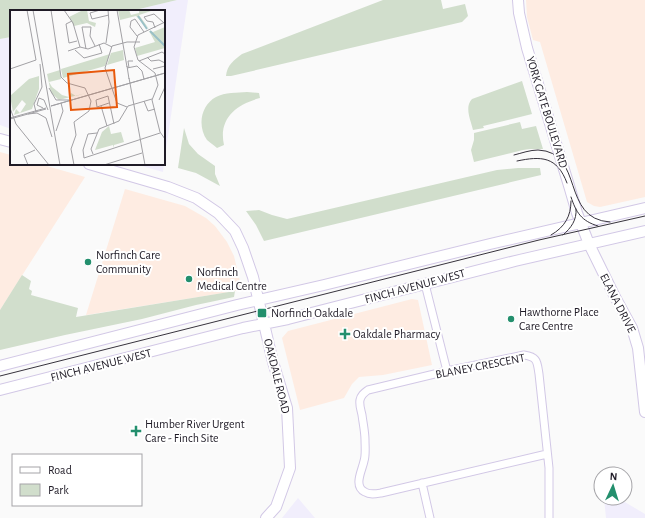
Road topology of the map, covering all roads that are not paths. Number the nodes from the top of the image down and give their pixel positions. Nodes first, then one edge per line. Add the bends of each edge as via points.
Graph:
1 (518, 0) edge
2 (0, 139) edge
3 (10, 142) edge
4 (92, 165) edge
5 (645, 208) edge
6 (580, 223) junction
7 (645, 231) edge
8 (589, 244) junction
9 (425, 284) junction
10 (258, 300) junction
11 (264, 324) junction
12 (0, 366) edge
13 (447, 372) junction
14 (0, 390) edge
15 (645, 412) edge
16 (548, 454) junction
17 (422, 483) junction
18 (266, 518) edge
19 (430, 518) edge
20 (550, 518) edge

1 - 6 main road, YORK GATE BOULEVARD via 527,48
2 - 3 main road
4 - 10 main road, OAKDALE ROAD via 175,189 196,198 218,213 235,232 243,248
5 - 6 main road, FINCH AVENUE WEST
6 - 8 main road, YORK GATE BOULEVARD
6 - 10 main road, FINCH AVENUE WEST
7 - 8 main road, FINCH AVENUE WEST
8 - 9 main road, FINCH AVENUE WEST
8 - 15 main road, ELANA DRIVE via 632,328 638,348
9 - 11 main road, FINCH AVENUE WEST
9 - 13 street
10 - 11 main road, OAKDALE ROAD
10 - 12 main road, FINCH AVENUE WEST
11 - 14 main road, FINCH AVENUE WEST
11 - 18 main road, OAKDALE ROAD via 287,408 290,468 276,507
13 - 16 street, BLANEY CRESCENT via 524,355 535,359
13 - 17 street, BLANEY CRESCENT via 368,390 360,399 365,439 359,485 362,490 374,494
16 - 17 street, BLANEY CRESCENT
16 - 20 street
17 - 19 street

